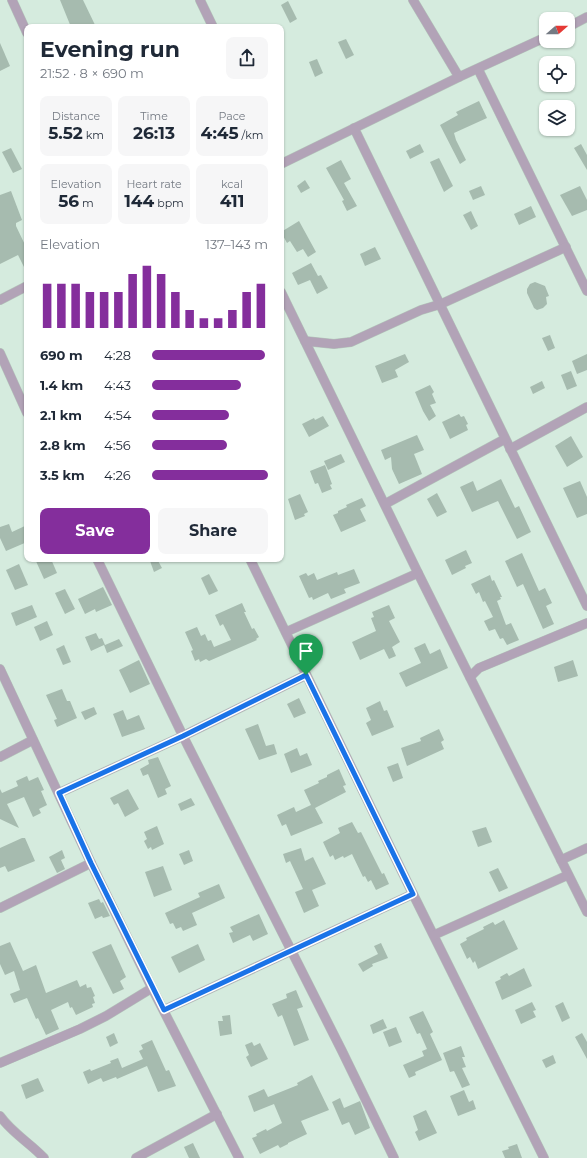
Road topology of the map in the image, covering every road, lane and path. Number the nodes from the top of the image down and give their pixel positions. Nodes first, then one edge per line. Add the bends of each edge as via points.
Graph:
1 (12, 0) edge
2 (200, 0) edge
3 (412, 0) edge
4 (587, 17) edge
5 (575, 23) edge
6 (212, 24) edge
7 (24, 26) edge
8 (539, 40) edge
9 (478, 69) junction
10 (459, 77) junction
11 (354, 128) junction
12 (284, 163) edge
13 (566, 247) junction
14 (24, 288) edge
15 (587, 291) edge
16 (284, 298) edge
17 (0, 300) edge
18 (441, 304) junction
19 (305, 341) junction
20 (0, 353) edge
21 (24, 406) edge
22 (587, 407) edge
23 (505, 439) junction
24 (510, 449) junction
25 (385, 504) junction
26 (99, 562) edge
27 (251, 562) edge
28 (418, 573) junction
29 (587, 606) edge
30 (587, 623) edge
31 (286, 632) junction
32 (0, 669) edge
33 (306, 675) junction
34 (470, 677) junction
35 (183, 736) junction
36 (33, 740) junction
37 (0, 757) edge
38 (59, 793) junction
39 (587, 848) edge
40 (561, 860) junction
41 (91, 863) junction
42 (568, 876) junction
43 (413, 894) junction
44 (0, 908) edge
45 (587, 912) edge
46 (434, 935) junction
47 (291, 951) junction
48 (152, 988) junction
49 (164, 1010) junction
50 (0, 1063) edge
51 (216, 1114) junction
52 (0, 1116) edge
53 (44, 1158) edge
54 (136, 1158) edge
55 (239, 1158) edge
56 (394, 1158) edge
57 (544, 1158) edge

1 - 7 street
2 - 6 street
3 - 10 street
4 - 5 street
8 - 9 street
9 - 10 street
9 - 13 street
10 - 11 street
11 - 12 street
11 - 18 street
13 - 15 street
13 - 18 street
14 - 17 street
16 - 19 street
18 - 19 street via 421,310 351,342 334,344
18 - 23 street
19 - 25 street
20 - 21 street
22 - 24 street
23 - 24 street
23 - 25 street
24 - 29 street
25 - 28 street
26 - 35 street
27 - 31 street
28 - 31 street
28 - 34 street
30 - 34 street via 479,668
31 - 33 street
32 - 36 street
33 - 35 street
33 - 43 street
34 - 40 street
35 - 38 street
35 - 47 street
36 - 37 street
36 - 38 street
38 - 41 street
39 - 40 street
40 - 42 street
41 - 44 street
41 - 48 street
42 - 45 street
42 - 46 street
43 - 46 street
43 - 47 street
46 - 57 street
47 - 49 street
47 - 56 street
48 - 49 street
48 - 50 street via 80,1029
49 - 51 street
51 - 54 street
51 - 55 street
52 - 53 street

